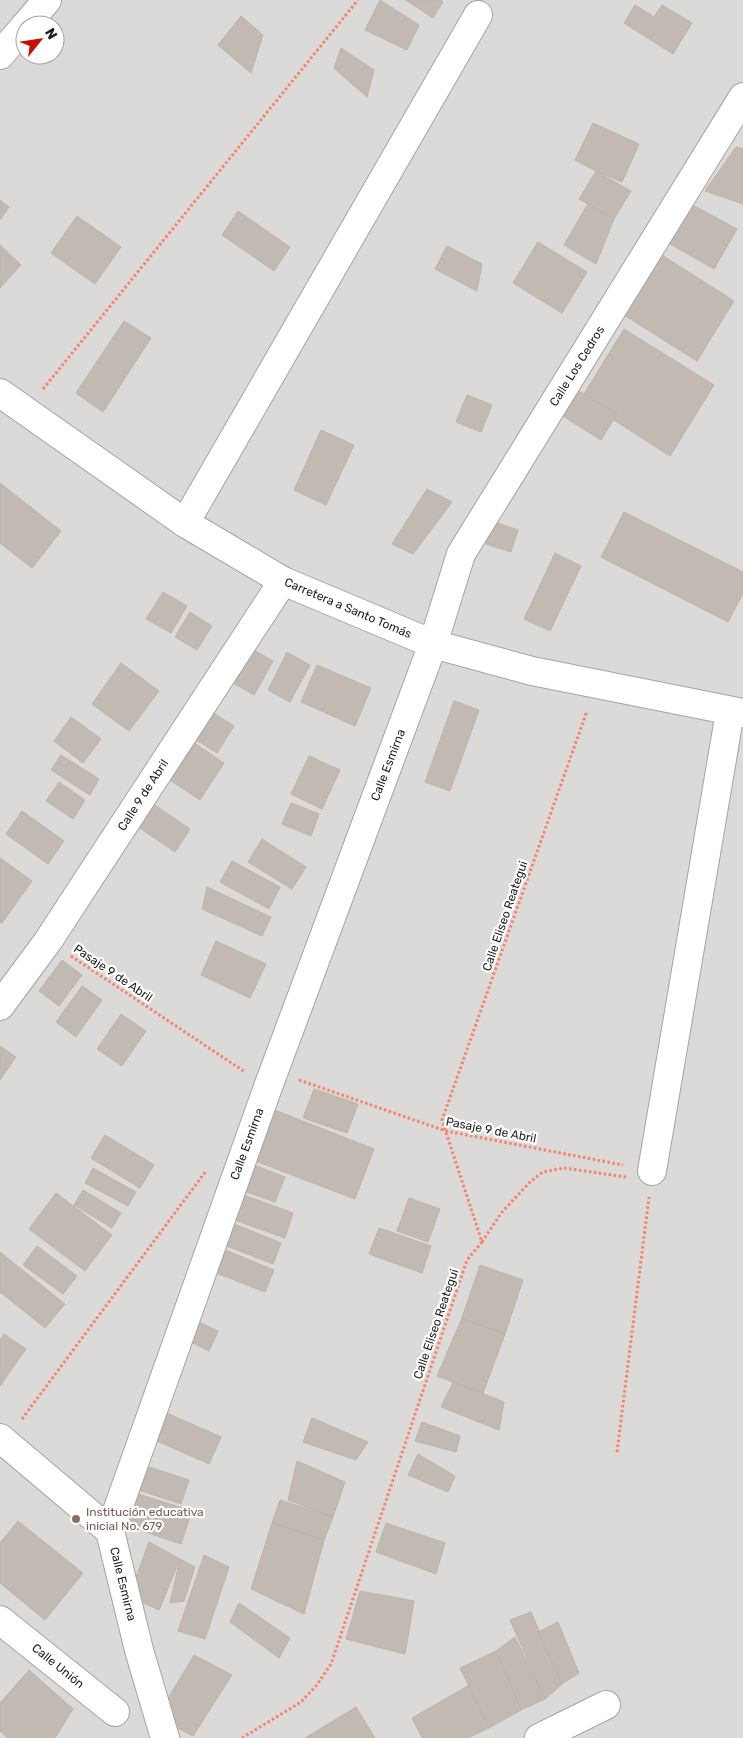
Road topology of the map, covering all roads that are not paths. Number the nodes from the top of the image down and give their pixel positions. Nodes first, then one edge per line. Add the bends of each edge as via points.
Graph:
1 (47, 0) edge
2 (34, 15) edge
3 (478, 15) dead end
4 (15, 38) edge
5 (0, 55) edge
6 (743, 97) edge
7 (0, 393) edge
8 (185, 523) junction
9 (283, 581) junction
10 (433, 644) junction
11 (736, 713) edge
12 (0, 1006) edge
13 (652, 1176) road end
14 (2, 1440) edge
15 (110, 1531) junction
16 (0, 1620) edge
17 (606, 1705) dead end
18 (115, 1712) dead end
19 (165, 1738) edge
20 (539, 1738) edge

1 - 2 street
3 - 8 street
4 - 5 street
6 - 10 street, Calle Los Cedros via 461,554
7 - 8 street, Carretera a Santo Tomás
8 - 9 street, Carretera a Santo Tomás
9 - 10 street, Carretera a Santo Tomás
9 - 12 street, Calle 9 de Abril via 48,941
10 - 11 street, Carretera a Santo Tomás via 532,671
10 - 15 street, Calle Esmirna via 271,1079
11 - 13 street
14 - 15 street
15 - 19 street, Calle Esmirna via 139,1650
16 - 18 street, Calle Unión
17 - 20 street

